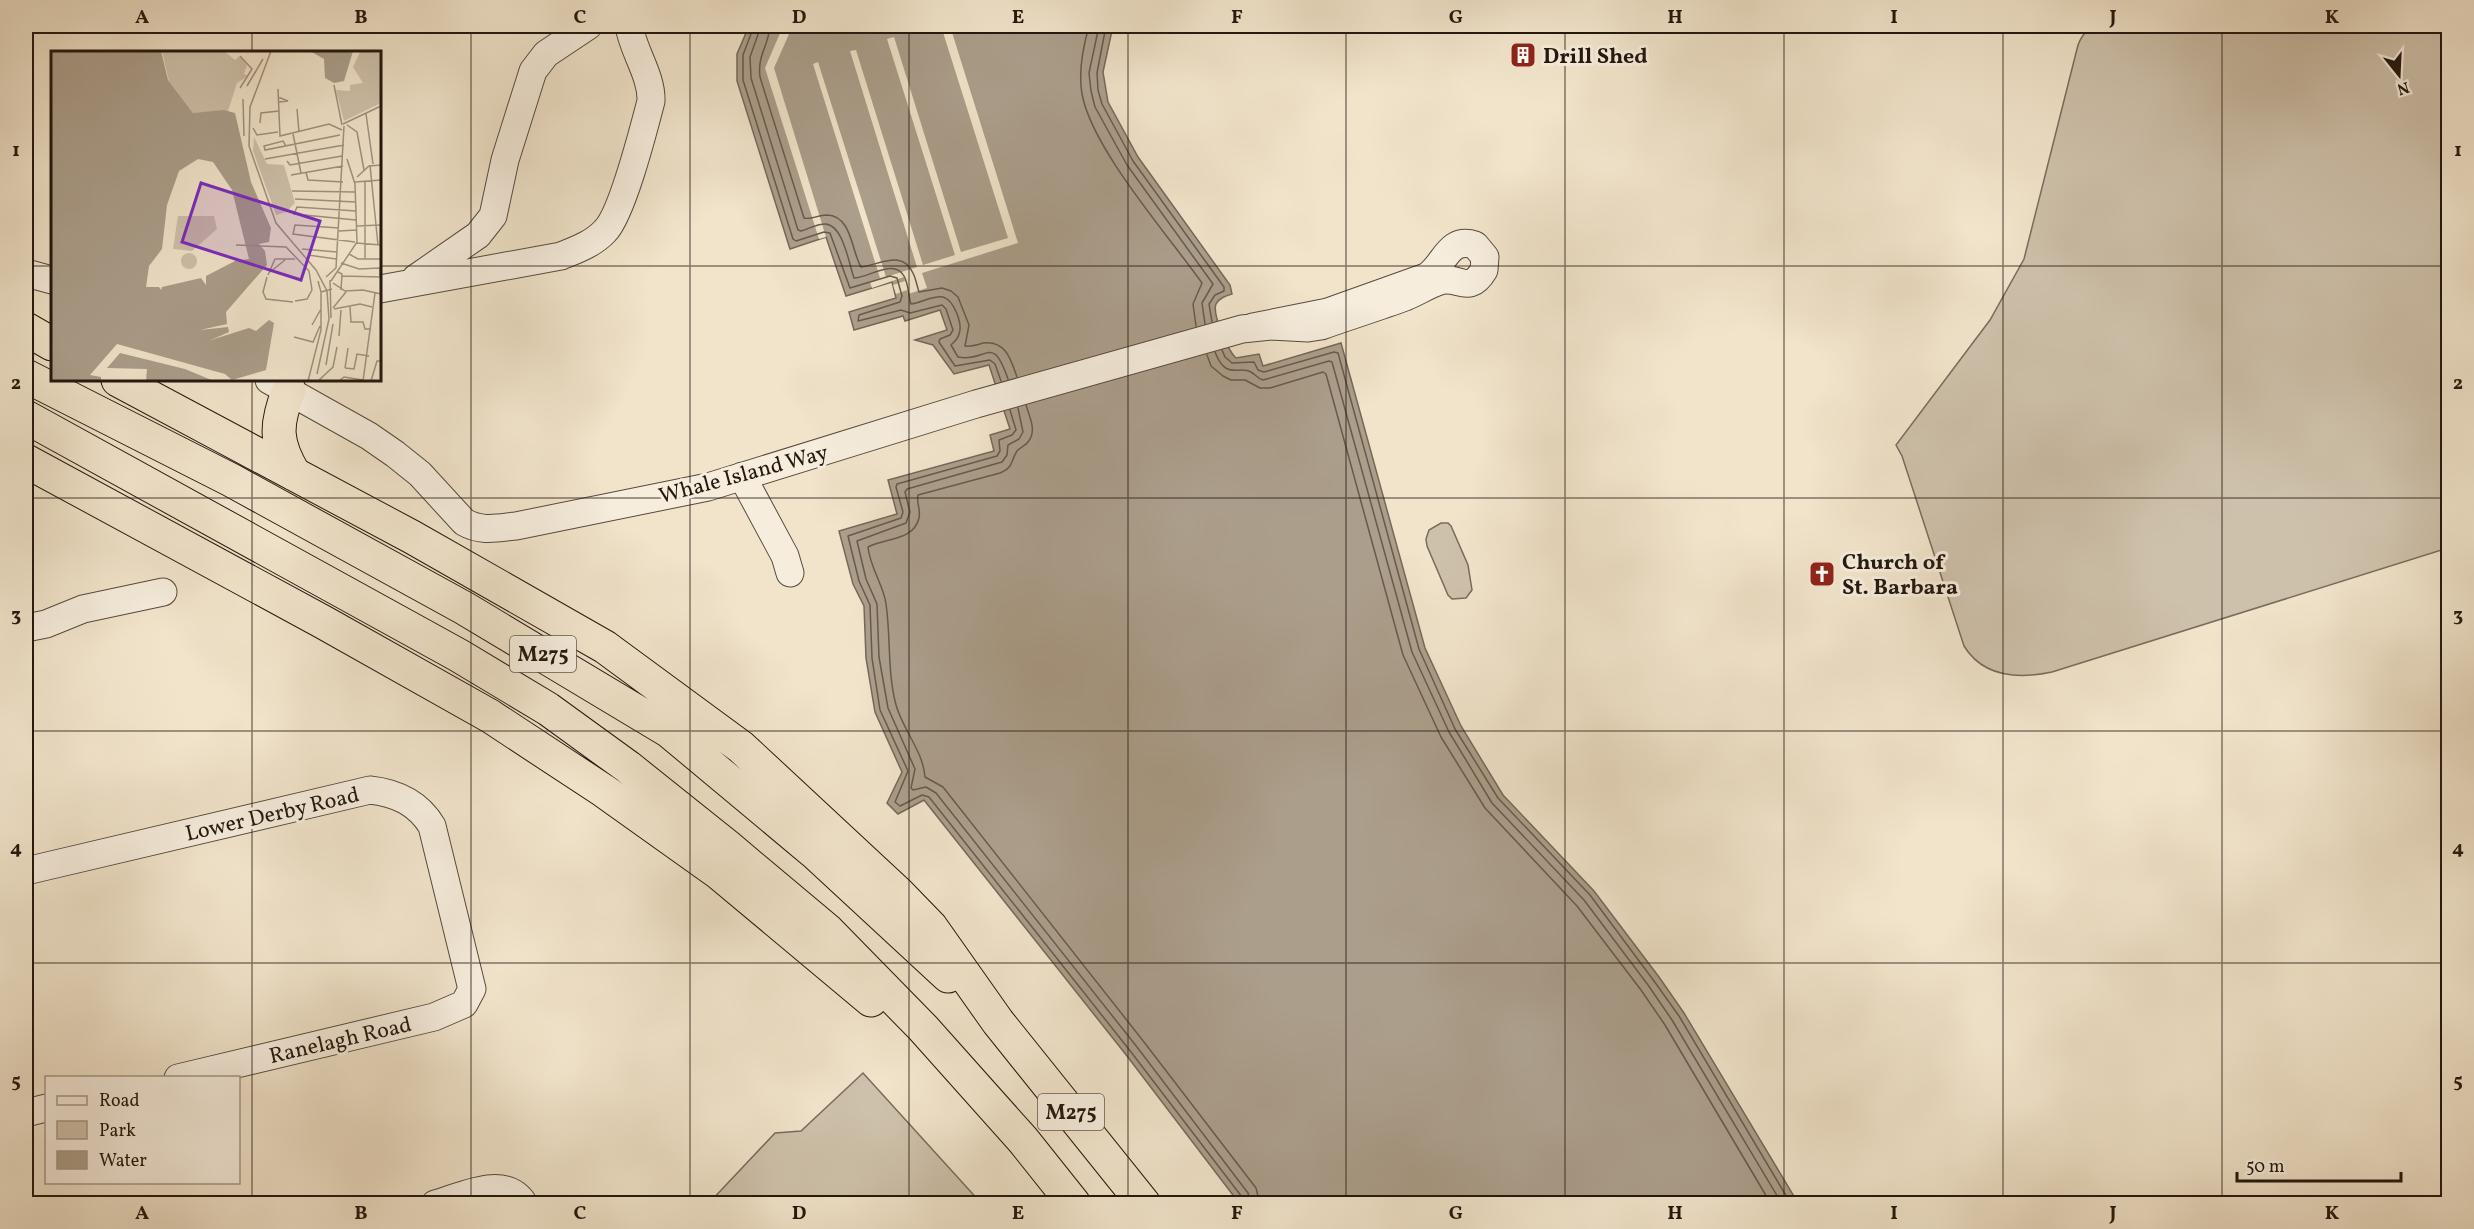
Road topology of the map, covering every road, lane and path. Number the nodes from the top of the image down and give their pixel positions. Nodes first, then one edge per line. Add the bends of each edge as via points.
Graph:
1 (588, 26) edge
2 (629, 26) edge
3 (1444, 257) junction
4 (26, 273) edge
5 (51, 280) edge
6 (410, 282) junction
7 (1455, 282) junction
8 (381, 289) edge
9 (1253, 327) junction
10 (26, 329) edge
11 (51, 343) edge
12 (26, 376) edge
13 (120, 381) edge
14 (284, 383) edge
15 (26, 417) edge
16 (26, 461) edge
17 (294, 474) junction
18 (742, 476) junction
19 (790, 573) dead end
20 (163, 592) dead end
21 (26, 628) edge
22 (26, 871) edge
23 (464, 1004) joint
24 (998, 1022) junction
25 (958, 1067) junction
26 (182, 1076) edge
27 (45, 1108) edge
28 (26, 1113) edge
29 (435, 1203) edge
30 (524, 1203) edge
31 (1074, 1203) edge
32 (1144, 1203) edge

1 - 6 street via 546,54 533,71 490,221 478,235
2 - 6 street via 651,101 617,214 604,232 561,256
3 - 7 street via 1445,272
3 - 7 street via 1452,246 1461,243 1474,245 1483,254 1485,267 1479,279 1467,284
3 - 9 street via 1430,275 1409,284 1322,314
4 - 5 street
6 - 8 street
7 - 9 street via 1439,282 1316,327
9 - 18 street, Whale Island Way via 976,404
10 - 11 highway
12 - 24 highway, M275 via 231,480 454,602 669,731 814,852
13 - 17 highway, M275
14 - 17 highway via 279,442
14 - 18 street, Whale Island Way via 395,454 472,527 516,526 708,487
15 - 25 highway, M275 via 548,709 628,767 828,931
16 - 25 highway, M275 via 490,716 718,873
17 - 24 highway, M275 via 605,647 741,747 931,927
18 - 19 street via 785,556
20 - 21 street via 83,609
22 - 23 street, Lower Derby Road via 370,790 385,792 412,804 432,826 472,989
23 - 26 street, Ranelagh Road via 434,1017
24 - 32 highway, M275
25 - 31 highway, M275
27 - 28 street
29 - 30 street via 495,1188 515,1193

